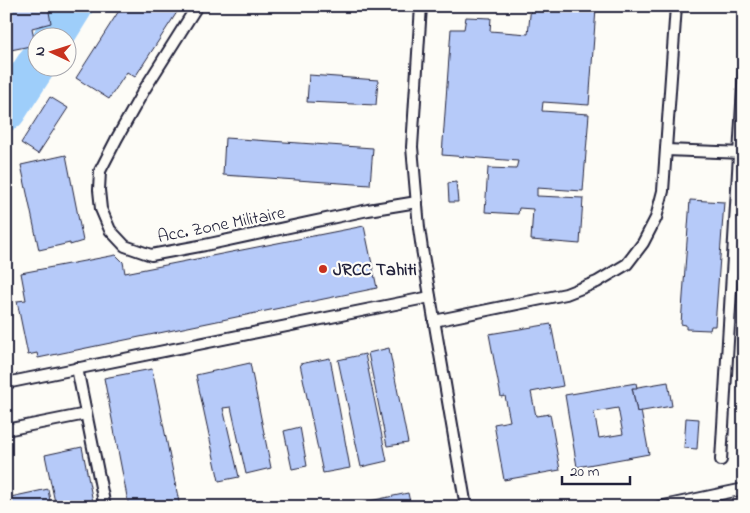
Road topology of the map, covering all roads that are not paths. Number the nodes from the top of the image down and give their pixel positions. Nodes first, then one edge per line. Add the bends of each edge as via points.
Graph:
1 (197, 6) edge
2 (421, 6) edge
3 (676, 6) edge
4 (744, 70) edge
5 (743, 113) edge
6 (666, 150) junction
7 (742, 153) edge
8 (417, 202) junction
9 (430, 297) junction
10 (434, 321) junction
11 (77, 368) junction
12 (6, 383) edge
13 (86, 414) junction
14 (6, 430) edge
15 (721, 460) dead end
16 (744, 489) edge
17 (105, 507) edge
18 (466, 507) edge
19 (659, 507) edge

1 - 8 lane, Acc. Zone Militaire via 144,90 100,170 98,190 101,209 110,230 125,246 151,255
2 - 8 lane via 412,147
3 - 6 lane
4 - 5 lane
5 - 7 lane
6 - 7 lane
6 - 10 lane via 663,191 656,218 627,264 598,282 566,294
7 - 15 lane
8 - 9 lane
9 - 10 lane
9 - 11 lane
10 - 18 lane
11 - 12 lane
11 - 13 lane
13 - 14 lane
13 - 17 lane
16 - 19 lane

